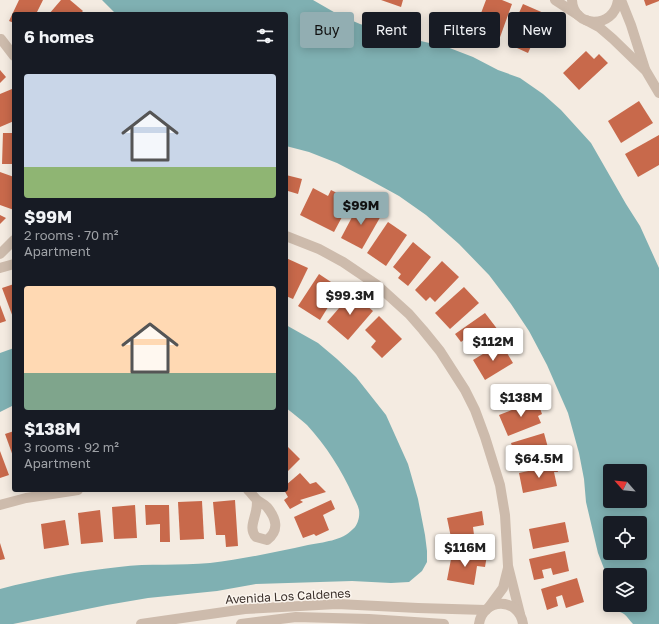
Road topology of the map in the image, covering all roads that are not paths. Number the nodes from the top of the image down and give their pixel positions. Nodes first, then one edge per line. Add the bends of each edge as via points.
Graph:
1 (555, 0) edge
2 (572, 0) edge
3 (618, 0) edge
4 (621, 0) edge
5 (583, 18) junction
6 (0, 39) edge
7 (12, 43) edge
8 (12, 54) edge
9 (646, 71) junction
10 (659, 93) edge
11 (288, 237) edge
12 (12, 242) edge
13 (0, 254) edge
14 (12, 265) edge
15 (0, 268) edge
16 (36, 492) edge
17 (65, 492) edge
18 (250, 492) edge
19 (26, 498) junction
20 (257, 500) dead end
21 (0, 505) edge
22 (508, 566) junction
23 (488, 608) junction
24 (523, 620) edge
25 (141, 624) edge
26 (241, 624) edge
27 (444, 624) edge
28 (479, 624) edge

1 - 5 street
2 - 5 street via 575,10
3 - 5 street via 614,13 608,18 594,22
4 - 9 street
5 - 9 street via 606,32
6 - 7 street
6 - 8 street
9 - 10 street
11 - 22 street via 319,248 377,285 409,314 440,351 472,404 493,460 505,515
12 - 13 street
14 - 15 street
16 - 19 street
17 - 19 street
18 - 20 street
19 - 21 street
22 - 23 street via 503,588
22 - 24 street
23 - 24 street, Avenida Los Caldenes via 496,604 509,605 515,608
23 - 25 street, Avenida Los Caldenes via 337,604 245,609
23 - 28 street via 482,614
26 - 27 street, Avenida Los Caldenes via 296,617

